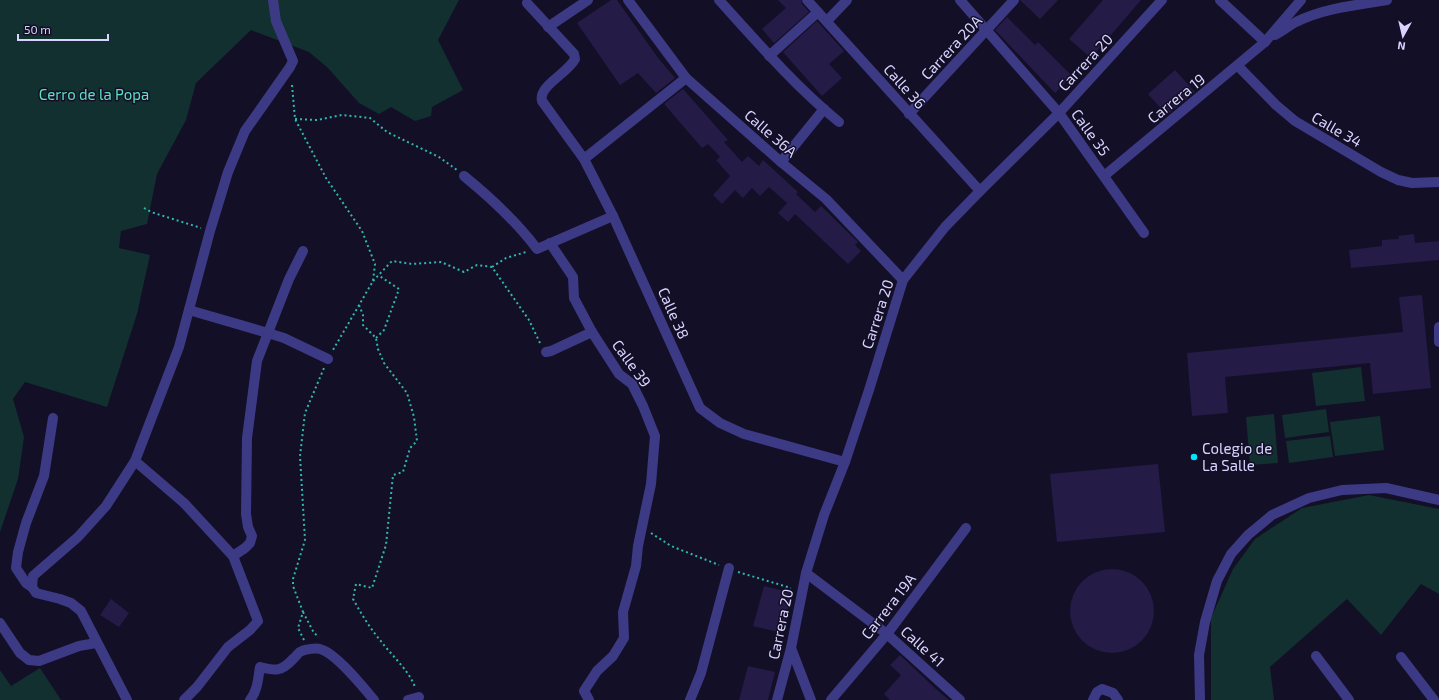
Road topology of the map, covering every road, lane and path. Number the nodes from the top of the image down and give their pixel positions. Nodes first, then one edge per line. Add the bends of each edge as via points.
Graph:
1 (273, 0) edge
2 (588, 0) edge
3 (628, 0) edge
4 (718, 0) edge
5 (807, 0) edge
6 (847, 0) edge
7 (960, 0) edge
8 (1014, 0) edge
9 (1162, 0) edge
10 (1220, 0) edge
11 (1302, 0) edge
12 (1387, 0) edge
13 (527, 3) dead end
14 (818, 12) junction
15 (827, 21) junction
16 (548, 27) junction
17 (987, 31) junction
18 (1265, 42) junction
19 (769, 56) junction
20 (1238, 66) junction
21 (686, 78) junction
22 (824, 110) junction
23 (1059, 113) junction
24 (909, 114) junction
25 (295, 119) dead end
26 (839, 122) dead end
27 (584, 159) junction
28 (781, 162) junction
29 (464, 176) joint
30 (1104, 176) junction
31 (1439, 182) edge
32 (980, 191) junction
33 (144, 208) dead end
34 (613, 216) junction
35 (210, 231) junction
36 (1144, 232) dead end
37 (550, 243) junction
38 (537, 249) junction
39 (302, 251) dead end
40 (492, 267) junction
41 (378, 275) junction
42 (903, 280) junction
43 (373, 281) dead end
44 (359, 305) dead end
45 (189, 310) junction
46 (1439, 327) edge
47 (268, 332) junction
48 (592, 332) junction
49 (376, 338) junction
50 (1439, 342) edge
51 (546, 352) joint
52 (328, 359) dead end
53 (53, 418) dead end
54 (136, 461) junction
55 (845, 462) junction
56 (1439, 500) edge
57 (966, 528) dead end
58 (233, 556) junction
59 (729, 568) dead end
60 (806, 573) junction
61 (32, 587) junction
62 (302, 612) dead end
63 (0, 623) edge
64 (887, 634) junction
65 (322, 640) dead end
66 (96, 643) junction
67 (792, 648) junction
68 (1316, 656) dead end
69 (1401, 657) dead end
70 (1116, 696) edge
71 (419, 697) joint
72 (127, 700) edge
73 (184, 700) edge
74 (250, 700) edge
75 (374, 700) edge
76 (408, 700) edge
77 (589, 700) edge
78 (690, 700) edge
79 (777, 700) edge
80 (811, 700) edge
81 (831, 700) edge
82 (960, 700) edge
83 (1093, 700) edge
84 (1200, 700) edge
85 (1349, 700) edge
86 (1434, 700) edge

1 - 35 street via 276,21 293,61 245,131 228,172
2 - 16 street
3 - 21 street, Calle 36A
4 - 19 street
5 - 14 street, Calle 36
6 - 15 street
7 - 17 street, Calle 35
8 - 17 street, Carrera 20A
9 - 23 street, Carrera 20
10 - 18 street
11 - 18 street, Carrera 19
12 - 18 street, Carrera 19 via 1343,7 1307,18
13 - 16 street
14 - 15 street, Calle 36
14 - 19 street
15 - 24 street, Calle 36
16 - 27 street, Calle 38 via 574,54 575,59 571,66 543,90 542,102
17 - 23 street, Calle 35
17 - 24 street, Carrera 20A
18 - 20 street, Carrera 19
19 - 22 street
20 - 30 street, Carrera 19
20 - 31 street, Calle 34 via 1294,121 1381,172 1412,183
21 - 27 street
21 - 28 street, Calle 36A
22 - 26 street
22 - 28 street
23 - 30 street, Calle 35
23 - 32 street, Carrera 20
24 - 32 street, Calle 36
25 - 29 path via 317,120 342,114 370,118 387,132 439,157
27 - 34 street, Calle 38
28 - 42 street, Calle 36A via 826,199
29 - 38 street via 492,199
30 - 36 street, Calle 35
32 - 42 street, Carrera 20 via 945,228
33 - 35 path
34 - 37 street
34 - 55 street, Calle 38 via 700,408 720,423 744,434
35 - 45 street
37 - 38 street
37 - 48 street via 573,277 574,298
38 - 40 path via 506,258
39 - 47 street
40 - 41 path via 477,265 464,272 441,262 412,264 392,261
40 - 51 path via 526,315
41 - 43 path
41 - 49 path via 399,289 384,330
42 - 55 street, Carrera 20
44 - 49 path via 363,325
45 - 47 street
45 - 54 street via 179,347
46 - 50 street
47 - 52 street
47 - 58 street via 257,361 247,438 246,514 252,536 250,543
48 - 51 street, Calle 39
48 - 77 street, Calle 39 via 619,374 632,384 655,436 651,484 636,566 623,612 624,638 613,656 597,671 584,691
49 - 71 path via 384,363 407,393 417,441 410,448 403,472 393,475 386,545 372,588 356,584 353,599 364,620 412,678
53 - 61 street via 44,476 26,523 16,568
54 - 58 street via 184,503
54 - 61 street via 106,506 78,537 33,576
55 - 60 street, Carrera 20 via 824,515
56 - 84 street via 1386,488 1342,490 1309,498 1272,515 1231,554 1217,581 1199,655
57 - 64 street, Carrera 19A
58 - 73 street via 258,621 228,647
59 - 78 street via 701,673
60 - 64 street, Calle 41
60 - 67 street, Carrera 20
61 - 66 street via 36,593 71,603 81,611
62 - 65 path via 314,633
63 - 66 street via 20,653 29,660 39,661 79,646
64 - 81 street, Carrera 19A
64 - 82 street, Calle 41
66 - 72 street
67 - 79 street, Carrera 20
67 - 80 street
68 - 85 street
69 - 86 street
70 - 83 street via 1102,689 1094,695
71 - 76 street
74 - 75 street via 259,678 260,667 277,670 286,666 305,649 320,649 346,668

